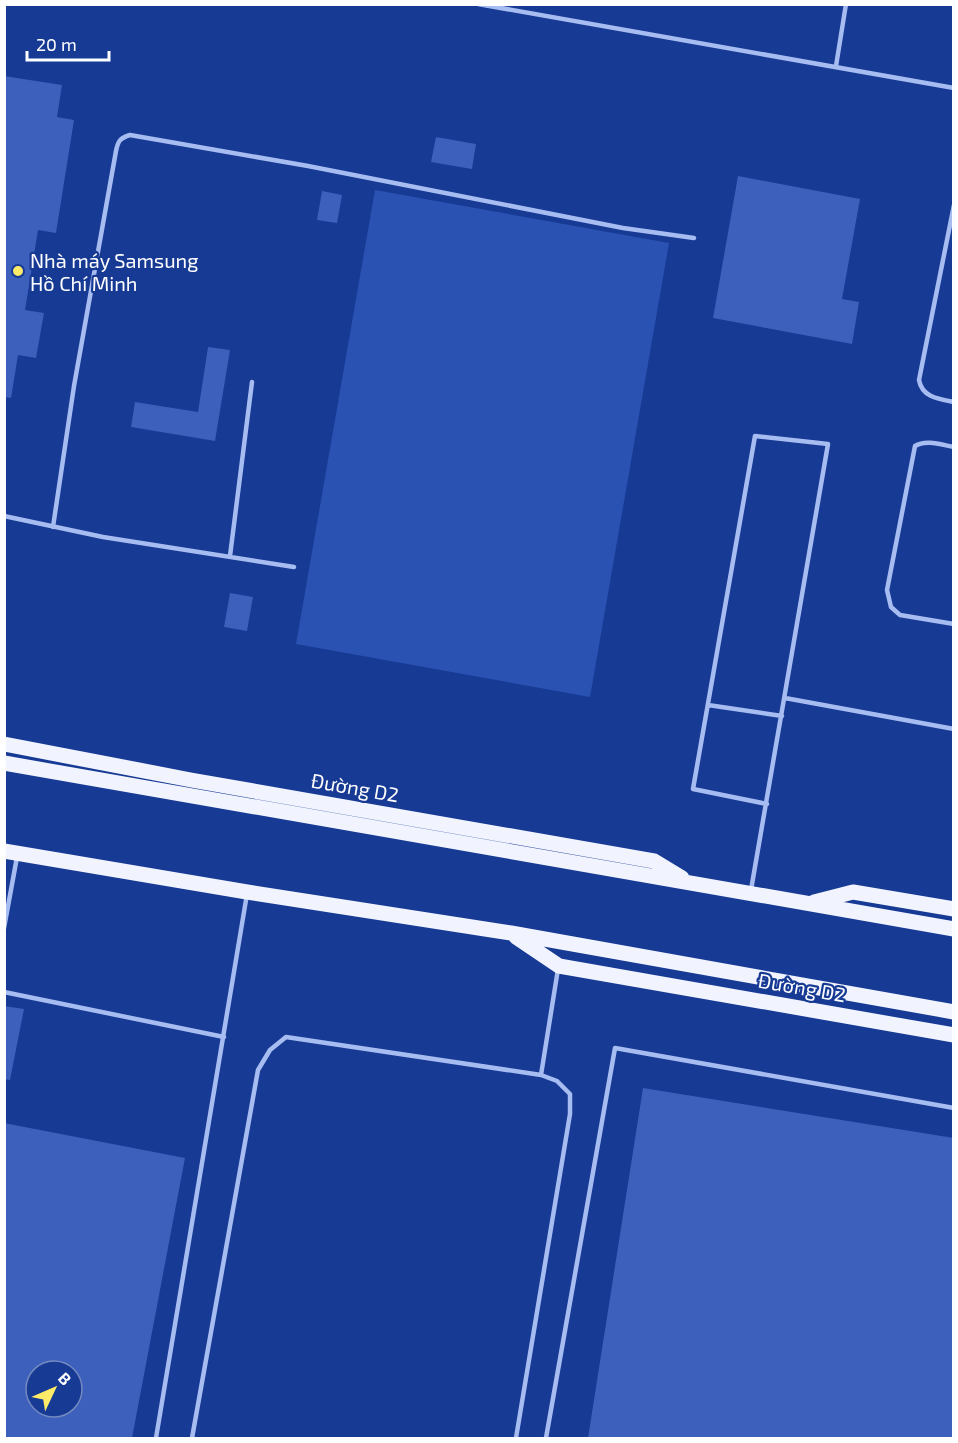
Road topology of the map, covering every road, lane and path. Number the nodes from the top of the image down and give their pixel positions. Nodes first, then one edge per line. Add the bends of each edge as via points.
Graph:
1 (477, 4) edge
2 (846, 4) edge
3 (836, 66) junction
4 (954, 88) edge
5 (954, 205) edge
6 (694, 238) dead end
7 (252, 382) dead end
8 (954, 402) edge
9 (954, 447) edge
10 (4, 516) edge
11 (53, 527) junction
12 (230, 556) junction
13 (294, 567) dead end
14 (954, 624) edge
15 (785, 698) junction
16 (708, 705) junction
17 (782, 716) junction
18 (954, 729) edge
19 (4, 744) edge
20 (4, 763) edge
21 (767, 804) junction
22 (11, 852) edge
23 (692, 884) junction
24 (247, 892) junction
25 (750, 894) junction
26 (808, 904) junction
27 (954, 909) edge
28 (4, 928) edge
29 (954, 929) edge
30 (511, 933) junction
31 (559, 966) junction
32 (4, 992) edge
33 (954, 1012) edge
34 (954, 1035) edge
35 (224, 1037) junction
36 (541, 1075) junction
37 (954, 1108) edge
38 (156, 1438) edge
39 (192, 1438) edge
40 (516, 1438) edge
41 (546, 1438) edge

1 - 3 lane
2 - 3 lane
3 - 4 lane
5 - 8 lane via 919,380 928,395
6 - 11 lane via 623,228 297,164 130,135 122,138 105,210
7 - 12 lane
9 - 14 lane via 928,443 915,446 886,590 891,607 900,615
10 - 11 lane
11 - 12 lane
12 - 13 lane
15 - 16 lane via 828,444 755,436
15 - 17 lane
15 - 18 lane
16 - 17 lane
16 - 21 lane via 693,789
17 - 21 lane
19 - 23 main road, Đường D2 via 654,861
20 - 23 main road, Đường D2
21 - 25 lane
22 - 24 main road, Đường D2
22 - 28 lane
23 - 25 main road, Đường D2
24 - 30 main road, Đường D2
24 - 35 lane
25 - 26 main road, Đường D2
26 - 27 main road, Đường D2 via 853,891
26 - 29 main road, Đường D2
30 - 31 main road, Đường D2
30 - 33 main road, Đường D2
31 - 34 main road, Đường D2
31 - 36 lane
32 - 35 lane
35 - 38 lane
36 - 39 lane via 286,1037 270,1050 258,1070
36 - 40 lane via 557,1081 570,1094 570,1114
37 - 41 lane via 615,1048

